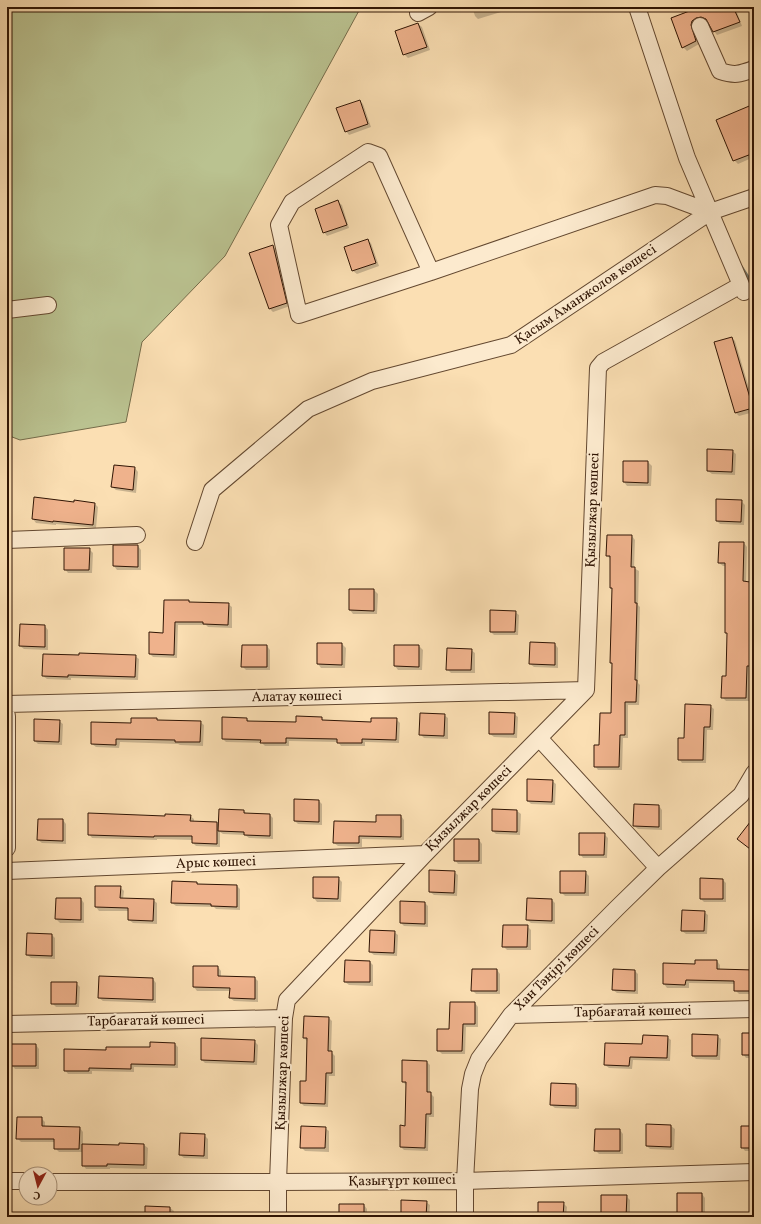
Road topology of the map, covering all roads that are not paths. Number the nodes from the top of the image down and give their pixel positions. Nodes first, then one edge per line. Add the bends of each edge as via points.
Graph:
1 (637, 7) edge
2 (700, 26) dead end
3 (754, 69) edge
4 (754, 197) edge
5 (712, 211) junction
6 (431, 272) junction
7 (48, 305) dead end
8 (7, 310) edge
9 (137, 535) dead end
10 (7, 540) edge
11 (195, 542) dead end
12 (586, 690) junction
13 (7, 704) edge
14 (7, 716) edge
15 (539, 738) junction
16 (8, 748) edge
17 (754, 772) edge
18 (7, 848) edge
19 (425, 854) junction
20 (658, 868) junction
21 (7, 871) edge
22 (754, 1009) edge
23 (511, 1015) junction
24 (284, 1018) junction
25 (7, 1024) edge
26 (754, 1172) edge
27 (7, 1181) edge
28 (465, 1181) junction
29 (18, 1182) edge
30 (58, 1182) edge
31 (278, 1182) junction
32 (278, 1217) edge
33 (465, 1217) edge

1 - 5 street via 687,158
2 - 3 street via 720,71 738,75
4 - 5 street, Қасым Аманжолов көшесі
5 - 6 street via 667,196 655,195
5 - 11 street, Қасым Аманжолов көшесі via 511,345 372,381 308,409 212,490
5 - 12 street, Қызылжар көшесі via 742,289 602,362 598,368
6 - 6 street via 379,156 368,152 292,202 279,225 299,315
7 - 8 street
9 - 10 street
12 - 13 street, Алатау көшесі
12 - 15 street, Қызылжар көшесі
14 - 16 street
15 - 19 street, Қызылжар көшесі
15 - 20 street
16 - 18 street
17 - 20 street, Хан Тәңірі көшесі via 741,795
19 - 21 street, Арыс көшесі
19 - 24 street, Қызылжар көшесі via 287,1000
20 - 23 street, Хан Тәңірі көшесі
22 - 23 street, Тарбағатай көшесі
23 - 28 street, Хан Тәңірі көшесі via 473,1074
24 - 25 street, Тарбағатай көшесі
24 - 31 street, Қызылжар көшесі
26 - 28 street, Қазығұрт көшесі
27 - 29 street
28 - 31 street, Қазығұрт көшесі
28 - 33 street, Хан Тәңірі көшесі
30 - 31 street, Қазығұрт көшесі
31 - 32 street, Қызылжар көшесі

